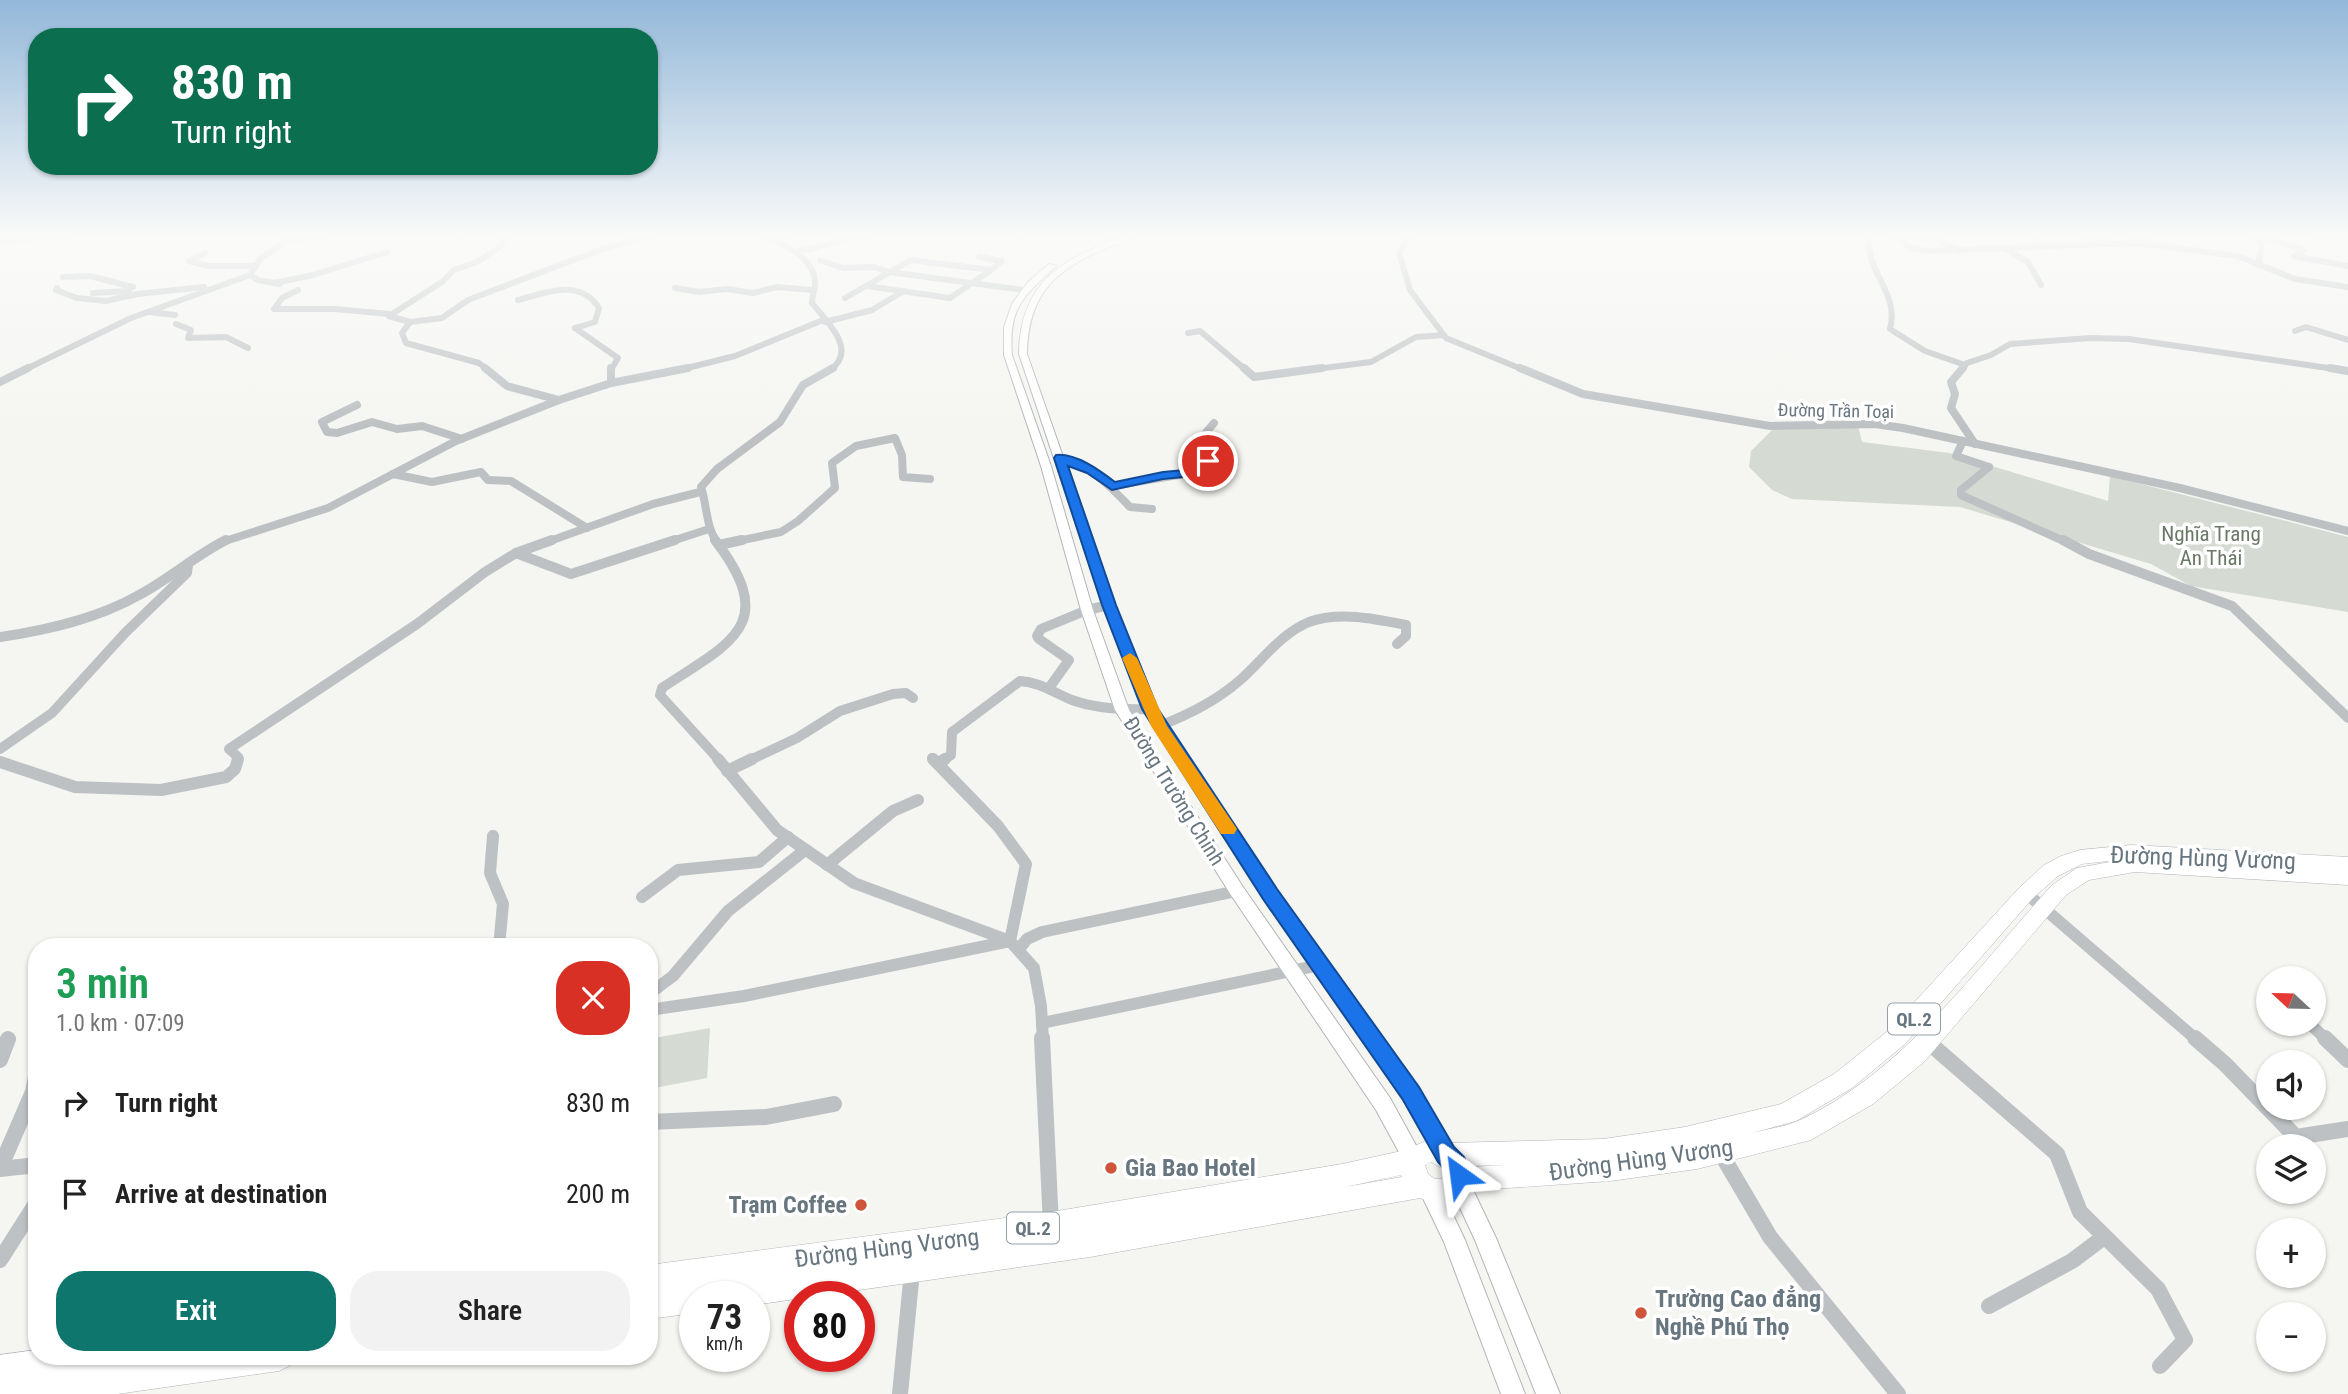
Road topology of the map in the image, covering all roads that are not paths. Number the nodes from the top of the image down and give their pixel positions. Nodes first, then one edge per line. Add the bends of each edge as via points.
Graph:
1 (183, 299) edge
2 (281, 299) edge
3 (414, 299) edge
4 (470, 299) edge
5 (522, 299) edge
6 (595, 299) edge
7 (812, 299) edge
8 (890, 299) edge
9 (1019, 299) edge
10 (1034, 299) edge
11 (1417, 299) edge
12 (1890, 299) edge
13 (518, 300) dead end
14 (1012, 311) junction
15 (1027, 311) junction
16 (146, 312) junction
17 (389, 314) junction
18 (175, 315) dead end
19 (824, 321) junction
20 (410, 322) junction
21 (176, 324) dead end
22 (2295, 331) dead end
23 (1188, 333) dead end
24 (1444, 335) junction
25 (2348, 340) edge
26 (248, 348) dead end
27 (1965, 365) junction
28 (2348, 370) edge
29 (0, 382) edge
30 (611, 383) junction
31 (559, 400) junction
32 (357, 405) dead end
33 (1214, 423) dead end
34 (462, 439) junction
35 (1962, 441) junction
36 (1975, 444) junction
37 (1060, 458) junction
38 (394, 474) junction
39 (930, 479) dead end
40 (1112, 486) junction
41 (700, 492) junction
42 (1152, 509) dead end
43 (587, 527) junction
44 (709, 529) junction
45 (2348, 531) edge
46 (719, 545) junction
47 (516, 553) junction
48 (188, 565) junction
49 (1109, 605) junction
50 (1087, 610) junction
51 (0, 638) edge
52 (1397, 644) dead end
53 (1049, 688) junction
54 (914, 698) dead end
55 (1150, 709) junction
56 (1122, 710) junction
57 (2348, 718) edge
58 (1159, 726) junction
59 (0, 749) edge
60 (0, 762) edge
61 (727, 771) junction
62 (918, 800) dead end
63 (493, 836) dead end
64 (788, 837) junction
65 (805, 850) junction
66 (2348, 864) edge
67 (827, 865) junction
68 (2348, 878) edge
69 (1237, 891) junction
70 (642, 897) dead end
71 (2034, 901) junction
72 (500, 938) edge
73 (1014, 945) junction
74 (1320, 965) junction
75 (1293, 971) junction
76 (658, 987) edge
77 (658, 1009) edge
78 (1042, 1023) junction
79 (2323, 1036) edge
80 (8, 1039) dead end
81 (1927, 1041) junction
82 (0, 1060) edge
83 (2348, 1060) edge
84 (28, 1104) edge
85 (834, 1104) dead end
86 (658, 1122) edge
87 (2348, 1129) edge
88 (1720, 1152) junction
89 (1447, 1155) junction
90 (1414, 1160) junction
91 (28, 1164) edge
92 (0, 1169) edge
93 (1458, 1180) junction
94 (1426, 1188) junction
95 (28, 1216) edge
96 (1051, 1225) junction
97 (2104, 1237) junction
98 (0, 1261) edge
99 (912, 1269) junction
100 (658, 1278) edge
101 (770, 1289) edge
102 (679, 1301) edge
103 (658, 1304) edge
104 (1989, 1306) dead end
105 (35, 1365) edge
106 (216, 1365) edge
107 (2160, 1366) dead end
108 (0, 1370) edge
109 (12, 1394) edge
110 (900, 1394) edge
111 (1513, 1394) edge
112 (1548, 1394) edge
113 (1898, 1394) edge

1 - 16 street
2 - 17 street via 274,309
3 - 17 street
4 - 20 street via 442,318
5 - 13 street
6 - 30 street via 599,308 595,322 575,328 618,358 611,369
7 - 19 street
8 - 19 street via 872,310
9 - 14 main road, Đường Trường Chinh
10 - 15 main road, Đường Trường Chinh
11 - 24 street, Đường Trần Toại
12 - 27 street via 1892,331 1925,351
14 - 15 main road
14 - 50 main road, Đường Trường Chinh via 1005,337 1007,355 1046,466
15 - 37 main road, Đường Trường Chinh via 1021,336 1023,354
16 - 18 street
16 - 29 street
17 - 20 street
19 - 30 street via 735,356
19 - 41 street via 842,343 837,366 804,385 784,418 704,482
20 - 31 street via 402,333 406,343 475,362 507,386
21 - 26 street via 191,330 188,338 225,335
22 - 25 street via 2305,327
23 - 24 street via 1200,331 1253,377 1368,363 1416,337
24 - 35 street, Đường Trần Toại via 1593,397 1776,426 1875,424
27 - 28 street via 2010,344 2115,338
27 - 36 street via 1951,382 1955,394 1951,408
30 - 31 street
31 - 34 street
32 - 34 street via 322,422 327,432 372,422 397,429 422,426
33 - 40 street via 1205,435 1222,447 1202,471
34 - 38 street
35 - 36 street, Đường Trần Toại
35 - 57 street via 1956,456 1989,467 1961,490 1965,498 2040,528 2089,554 2232,606
36 - 45 street, Đường Trần Toại via 2180,488
37 - 40 street via 1091,470
37 - 49 main road, Đường Trường Chinh
38 - 43 street via 432,482 481,472 488,480 511,481
38 - 48 street via 318,513 224,541
39 - 46 street via 903,477 895,438 856,446 832,463 835,488 798,522 778,533
40 - 42 street via 1130,507
41 - 43 street
41 - 44 street
43 - 47 street
44 - 46 street
44 - 47 street via 571,574
46 - 61 street via 745,593 746,619 732,641 659,692
47 - 60 street via 303,702 229,748 238,762 226,778 162,790 75,787
48 - 51 street via 111,610 55,628
48 - 59 street via 187,573 61,704
49 - 50 street
49 - 55 main road, Đường Trường Chinh
50 - 53 street via 1038,633 1039,639 1069,660
50 - 56 main road, Đường Trường Chinh
52 - 58 street via 1405,638 1406,625 1371,618 1312,621 1197,710
53 - 56 street via 1075,701
53 - 73 street via 1026,681 1015,684 952,732 951,755 935,761 998,826 1026,864
54 - 61 street via 893,694 840,712
55 - 56 street
55 - 58 main road, Đường Trường Chinh
56 - 69 main road, Đường Trường Chinh
58 - 74 main road, Đường Trường Chinh
61 - 64 street via 768,821
62 - 67 street via 892,811
63 - 72 street via 490,873 503,904
64 - 65 street
64 - 70 street via 759,862 678,870
65 - 67 street
65 - 76 street via 727,911 673,976
66 - 71 highway, Đường Hùng Vương / QL.2 via 2103,853 2066,862 2040,879
67 - 73 street via 854,883
68 - 71 highway, Đường Hùng Vương / QL.2 via 2115,866 2077,877
69 - 73 street via 1042,932
69 - 75 main road, Đường Trường Chinh
71 - 81 highway, Đường Hùng Vương / QL.2
71 - 87 street via 2225,1064 2296,1137
71 - 89 highway, Đường Hùng Vương / QL.2 via 1897,1037 1843,1081 1787,1113 1685,1138 1603,1150
73 - 77 street
73 - 78 street via 1037,974
74 - 75 street
74 - 89 main road, Đường Trường Chinh via 1411,1094
75 - 78 street
75 - 90 main road, Đường Trường Chinh via 1383,1104
78 - 96 street
79 - 83 street
80 - 82 street
81 - 88 highway, Đường Hùng Vương / QL.2 via 1864,1097 1802,1132
81 - 97 street via 2057,1154 2080,1212
84 - 92 street
85 - 86 street via 766,1116
88 - 93 highway, Đường Hùng Vương / QL.2 via 1610,1169
88 - 113 street via 1770,1237
89 - 90 highway, QL.2 via 1424,1151
89 - 93 highway via 1457,1167
90 - 94 highway via 1413,1174
90 - 96 highway, Đường Hùng Vương / QL.2
91 - 92 street
93 - 94 highway, QL.2 via 1447,1190
93 - 112 main road
94 - 99 highway, Đường Hùng Vương / QL.2
94 - 111 main road via 1459,1250
95 - 98 street
96 - 100 highway, Đường Hùng Vương / QL.2
97 - 104 street via 2072,1261
97 - 107 street via 2158,1289 2185,1336
99 - 101 highway, Đường Hùng Vương / QL.2
99 - 110 street
102 - 103 highway
105 - 108 highway
106 - 109 highway

